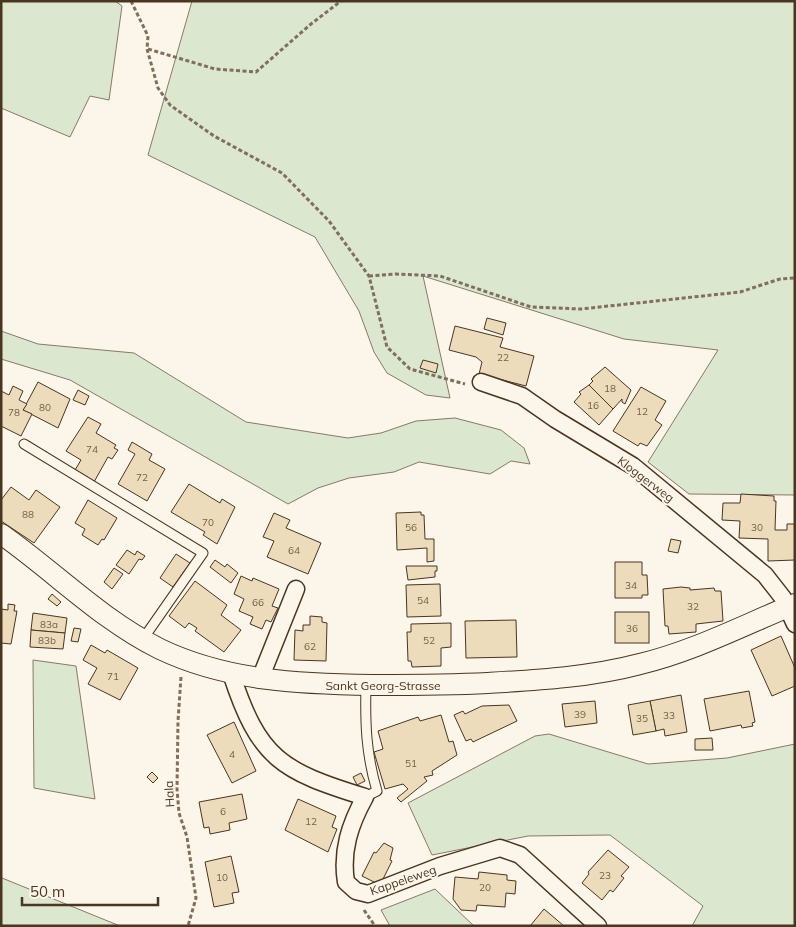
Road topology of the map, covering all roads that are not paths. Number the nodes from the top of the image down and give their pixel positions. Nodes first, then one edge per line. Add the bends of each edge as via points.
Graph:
1 (481, 382) road end
2 (24, 444) dead end
3 (1, 534) edge
4 (296, 589) dead end
5 (792, 612) edge
6 (143, 639) junction
7 (231, 673) junction
8 (260, 679) junction
9 (366, 685) junction
10 (365, 797) junction
11 (598, 926) edge

1 - 5 street, Kloggerweg via 522,396 633,466 766,575
2 - 6 lane via 203,554
3 - 6 street, Sankt Georg-Strasse
4 - 8 street
5 - 9 street, Sankt Georg-Strasse via 668,657 600,672 444,685
6 - 7 street, Sankt Georg-Strasse via 184,658
7 - 8 street, Sankt Georg-Strasse
7 - 10 street via 253,730 271,753 296,772
8 - 9 street, Sankt Georg-Strasse
9 - 10 lane via 368,762 377,791
10 - 11 street, Kappeleweg via 348,835 343,863 346,882 356,891 368,894 500,848 520,855

